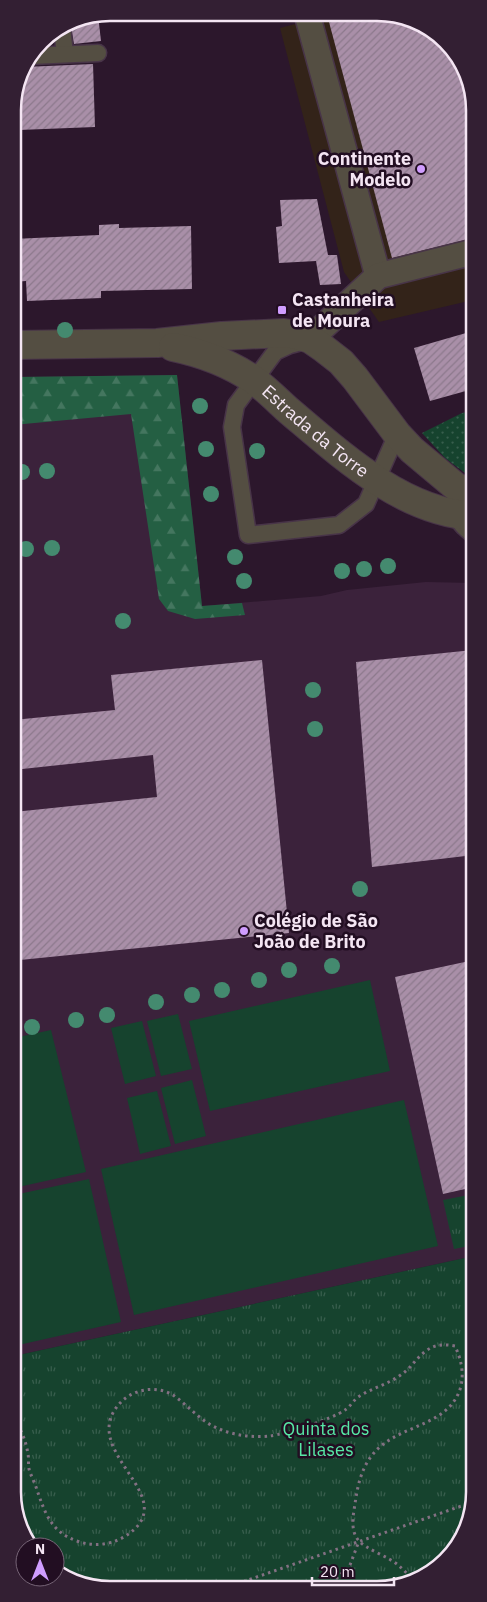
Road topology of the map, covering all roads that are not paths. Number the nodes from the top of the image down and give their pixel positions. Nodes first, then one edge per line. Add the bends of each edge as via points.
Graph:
1 (309, 21) edge
2 (63, 35) edge
3 (98, 53) dead end
4 (65, 54) junction
5 (40, 55) edge
6 (466, 254) edge
7 (378, 276) junction
8 (310, 340) junction
9 (157, 343) junction
10 (21, 345) edge
11 (254, 380) junction
12 (397, 434) junction
13 (377, 480) junction
14 (466, 492) edge
15 (462, 514) edge
16 (466, 529) edge

1 - 7 street
2 - 4 lane
3 - 4 lane
4 - 5 lane
6 - 7 street
7 - 8 street
8 - 9 street, Estrada da Torre via 284,333
8 - 11 lane, Estrada da Torre via 290,344 275,352
8 - 12 street, Estrada da Torre via 340,362 355,378
9 - 10 street, Estrada da Torre
9 - 11 street, Estrada da Torre via 198,352 224,362
11 - 13 street, Estrada da Torre
11 - 13 lane, Estrada da Torre via 236,405 232,427 248,535 339,526 366,504
12 - 13 lane, Estrada da Torre
12 - 14 street, Estrada da Torre via 440,475
13 - 15 street, Estrada da Torre via 419,503
15 - 16 lane

